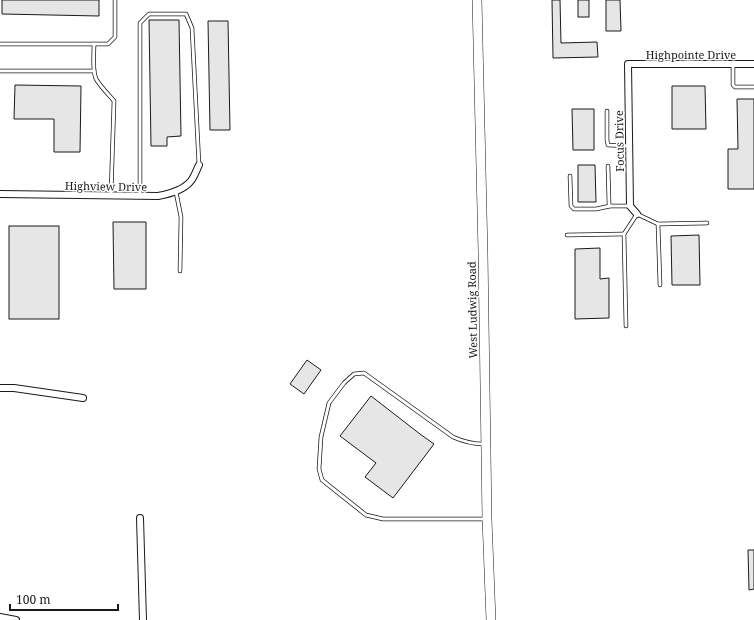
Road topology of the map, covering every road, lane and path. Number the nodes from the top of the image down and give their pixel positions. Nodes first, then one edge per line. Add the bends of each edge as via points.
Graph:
1 (115, 0) edge
2 (477, 0) edge
3 (0, 44) edge
4 (94, 44) junction
5 (628, 64) joint
6 (733, 64) junction
7 (754, 64) edge
8 (0, 71) edge
9 (94, 71) junction
10 (754, 87) edge
11 (607, 111) dead end
12 (629, 146) junction
13 (199, 165) joint
14 (608, 166) dead end
15 (570, 176) dead end
16 (176, 192) junction
17 (0, 194) edge
18 (111, 196) junction
19 (140, 196) junction
20 (610, 206) junction
21 (630, 206) junction
22 (637, 214) junction
23 (707, 223) dead end
24 (658, 224) junction
25 (624, 234) junction
26 (567, 235) dead end
27 (180, 271) dead end
28 (660, 285) dead end
29 (626, 326) dead end
30 (0, 388) edge
31 (83, 398) dead end
32 (486, 444) junction
33 (140, 518) dead end
34 (487, 519) junction
35 (0, 617) edge
36 (16, 620) edge
37 (143, 620) edge
38 (491, 620) edge

1 - 4 lane via 115,37 108,44
2 - 32 main road, West Ludwig Road
3 - 4 lane
4 - 9 lane
5 - 6 street, Highpointe Drive
5 - 12 street, Focus Drive
6 - 7 street, Highpointe Drive
6 - 10 lane via 733,85
8 - 9 lane
9 - 18 lane via 95,77 114,101
11 - 12 lane via 608,144
12 - 21 street, Focus Drive
13 - 16 street, Highview Drive via 190,182
13 - 19 lane via 192,28 186,14 148,14 140,23
14 - 20 lane
15 - 20 lane via 574,209
16 - 19 street, Highview Drive
16 - 27 lane via 181,217
17 - 18 street, Highview Drive
18 - 19 street, Highview Drive
20 - 21 lane
21 - 22 street
22 - 24 lane
22 - 25 lane
23 - 24 lane
24 - 28 lane
25 - 26 lane
25 - 29 lane
30 - 31 street
32 - 34 main road, West Ludwig Road
32 - 34 lane via 462,442 364,373 354,374 329,403 321,437 318,469 322,480 366,515 383,519
33 - 37 street
34 - 38 main road, West Ludwig Road
35 - 36 street

